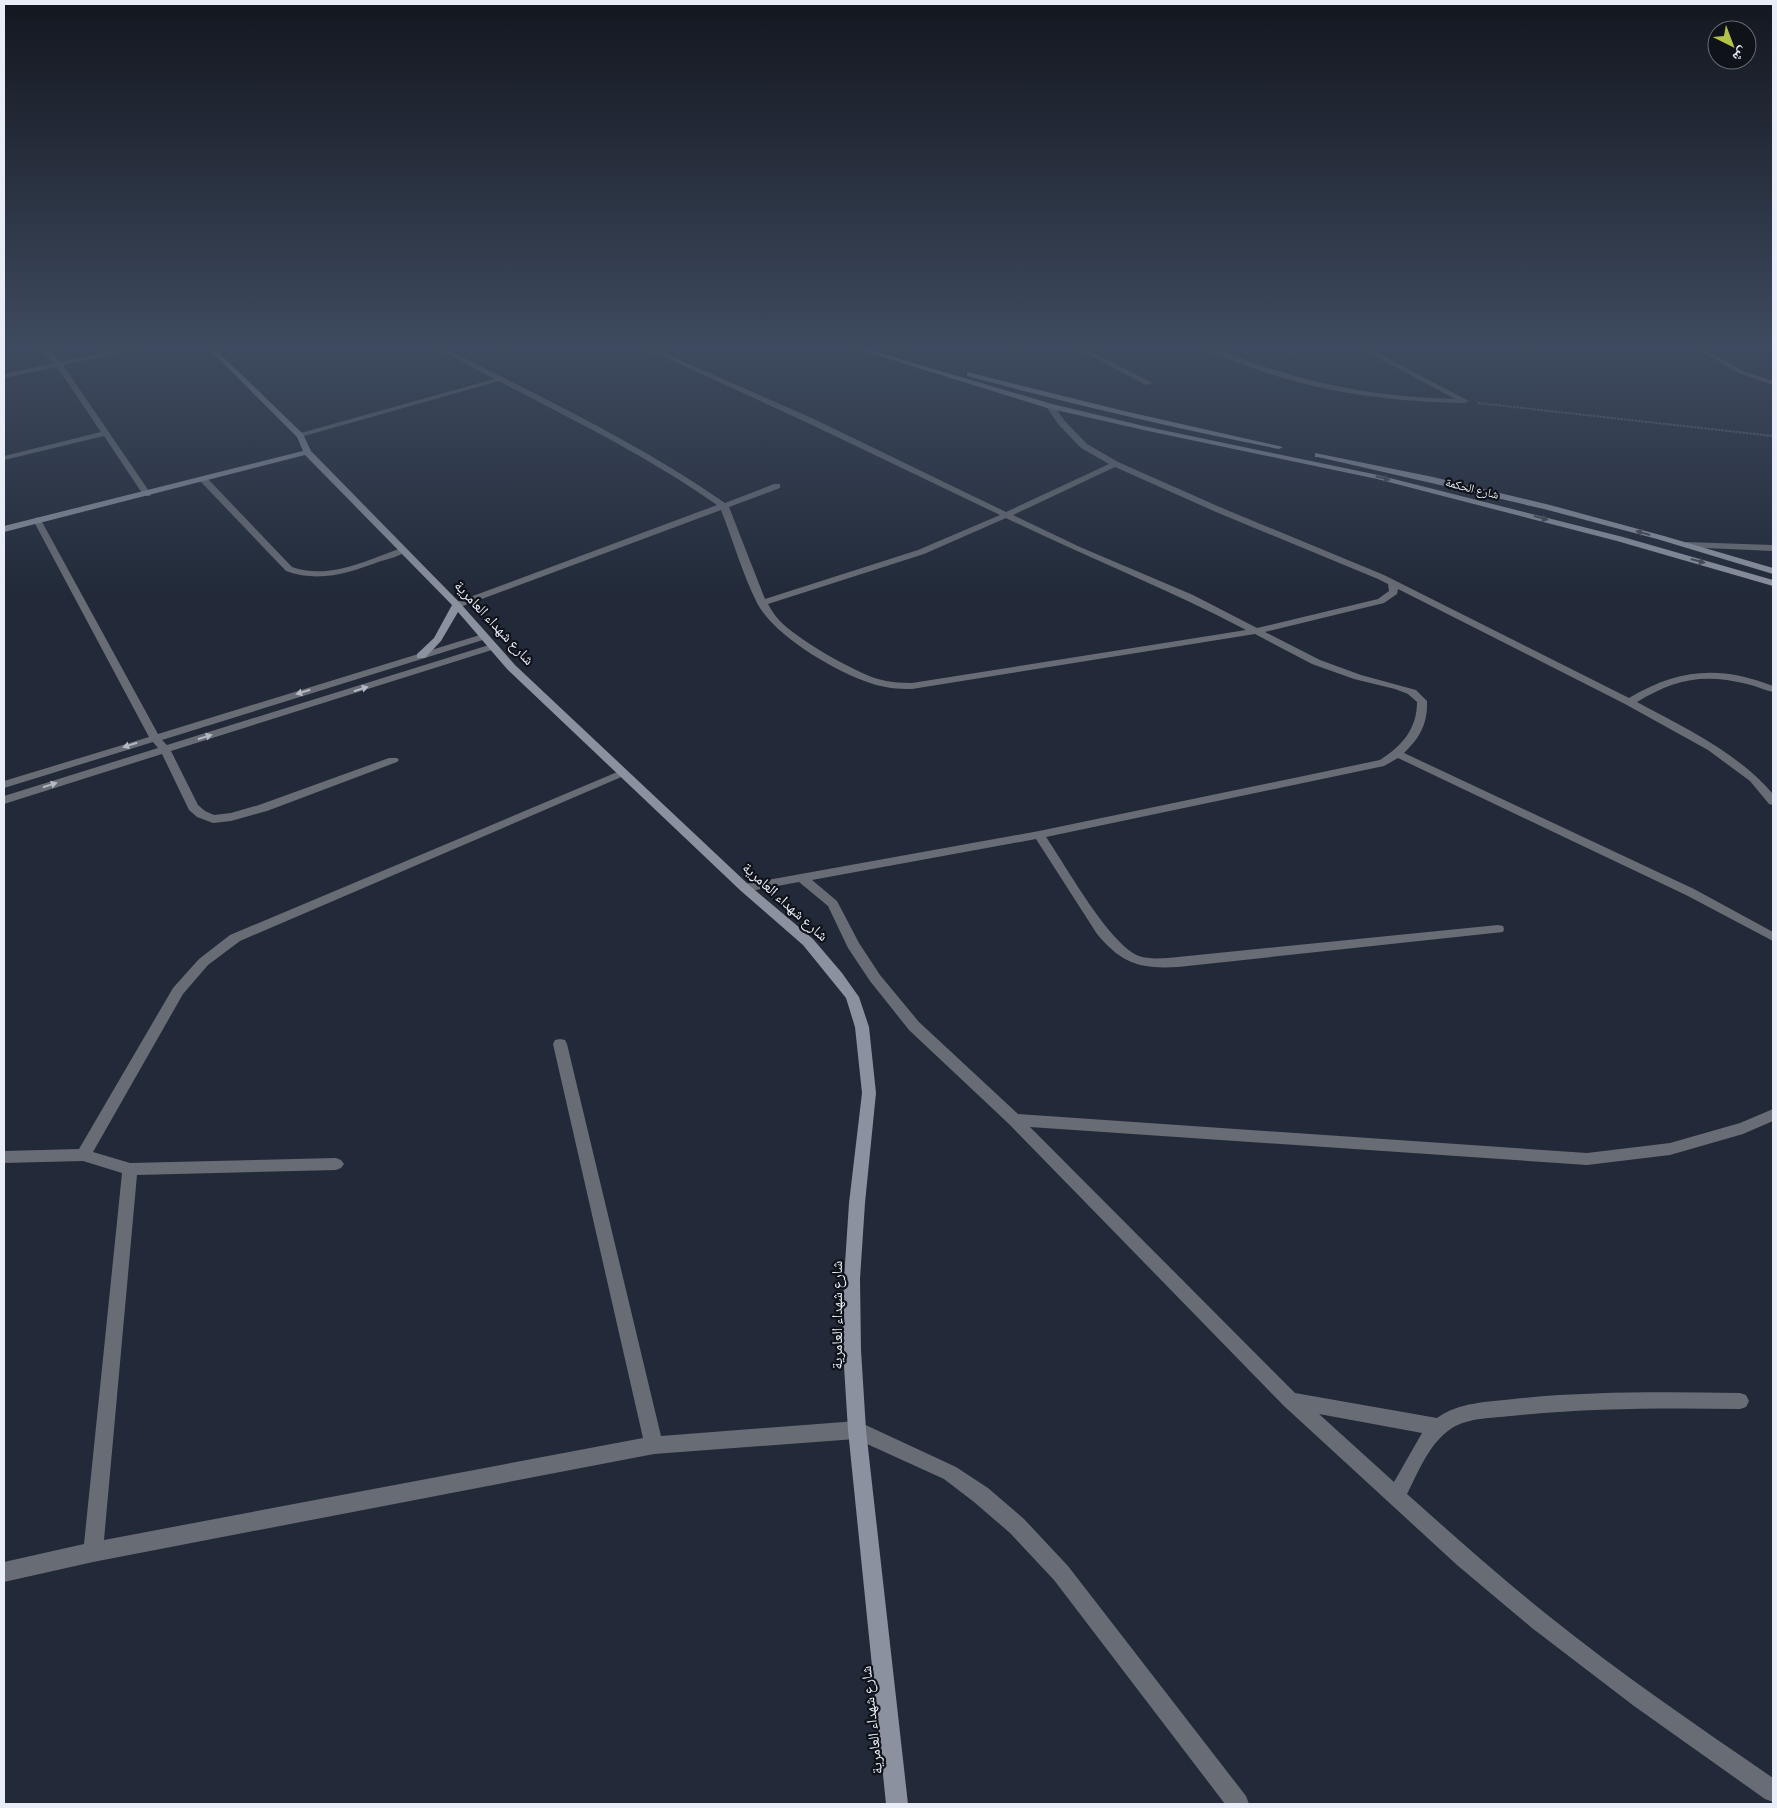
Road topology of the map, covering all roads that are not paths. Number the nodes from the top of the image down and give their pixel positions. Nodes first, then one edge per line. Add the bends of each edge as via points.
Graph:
1 (101, 428) edge
2 (292, 428) edge
3 (327, 428) edge
4 (595, 428) edge
5 (826, 428) edge
6 (1067, 428) edge
7 (1145, 428) edge
8 (1187, 428) edge
9 (104, 433) junction
10 (300, 436) junction
11 (1290, 449) dead end
12 (307, 452) junction
13 (1309, 453) dead end
14 (4, 458) edge
15 (1115, 464) junction
16 (204, 480) junction
17 (777, 486) dead end
18 (147, 494) junction
19 (724, 506) junction
20 (1005, 514) junction
21 (38, 520) junction
22 (4, 529) edge
23 (1687, 546) junction
24 (1773, 548) edge
25 (402, 551) junction
26 (1773, 571) edge
27 (1773, 583) edge
28 (1393, 584) junction
29 (762, 603) junction
30 (457, 605) junction
31 (1257, 631) junction
32 (488, 642) junction
33 (421, 656) junction
34 (1773, 689) edge
35 (1629, 702) junction
36 (155, 738) junction
37 (165, 749) junction
38 (1398, 754) junction
39 (393, 760) dead end
40 (622, 773) junction
41 (4, 785) edge
42 (4, 800) edge
43 (1773, 801) edge
44 (1039, 835) junction
45 (802, 878) junction
46 (745, 888) junction
47 (1498, 929) dead end
48 (1773, 937) edge
49 (560, 1044) dead end
50 (1773, 1115) edge
51 (1014, 1120) junction
52 (83, 1155) junction
53 (4, 1157) edge
54 (336, 1164) dead end
55 (130, 1169) junction
56 (1290, 1400) junction
57 (1740, 1401) dead end
58 (1439, 1427) junction
59 (857, 1430) junction
60 (654, 1445) junction
61 (1397, 1495) junction
62 (93, 1552) junction
63 (4, 1572) edge
64 (1773, 1790) edge
65 (897, 1804) edge
66 (1238, 1804) edge

1 - 9 street
2 - 10 street, شارع شهداء العامرية
3 - 10 street
4 - 19 street via 690,482
5 - 20 street
6 - 15 street via 1084,446
7 -> 27 street, شارع الحكمة via 1378,477 1620,539
8 - 11 street
9 - 14 street
9 - 18 street
10 - 12 street, شارع شهداء العامرية
12 - 16 street
12 - 25 street, شارع شهداء العامرية
23 -> 13 street, شارع الحكمة via 1535,505
15 - 20 street
15 - 28 street
16 - 18 street
16 - 25 street via 297,574 334,573
17 - 19 street
18 - 21 street
19 - 29 street
19 - 30 street
20 - 29 street via 921,552
20 - 31 street via 1190,597
21 - 22 street
21 - 36 street
23 - 24 street
23 - 26 street, شارع الحكمة
25 - 30 street, شارع شهداء العامرية
28 - 31 street via 1394,592 1370,605
28 - 35 street
29 - 31 street via 775,622 809,647 846,669 874,681 897,686
30 - 32 street, شارع شهداء العامرية
30 - 33 street via 438,639
31 - 38 street via 1316,662 1358,678 1399,687 1418,697 1423,713 1411,742
32 - 33 street
37 -> 32 street
32 - 40 street, شارع شهداء العامرية
33 -> 36 street
34 - 35 street via 1728,676 1684,676 1652,688
35 - 43 street via 1712,748 1754,779
36 - 37 street
36 -> 41 street
37 - 39 street via 193,807 213,819 263,808
42 -> 37 street
38 - 44 street via 1384,763
38 - 48 street via 1690,892
40 - 46 street, شارع شهداء العامرية
40 - 52 street via 235,938 216,950 178,991
44 - 45 street
44 - 47 street via 1107,937 1133,959 1146,963
45 - 46 street
45 - 51 street via 833,904 853,945 914,1026
46 - 59 street, شارع شهداء العامرية via 808,942 837,976 852,997 862,1027 869,1093 852,1279
49 - 60 street
50 - 51 street via 1743,1128 1670,1149 1587,1159
51 - 56 street
52 - 53 street
52 - 55 street
54 - 55 street
55 - 62 street
56 - 58 street
56 - 61 street
57 - 58 street via 1615,1399 1530,1406 1461,1415
58 - 61 street via 1419,1453
59 - 60 street
59 - 65 street, شارع شهداء العامرية
59 - 66 street via 950,1473 1017,1526 1061,1573
60 - 62 street
61 - 64 street via 1539,1622 1641,1699
62 - 63 street

